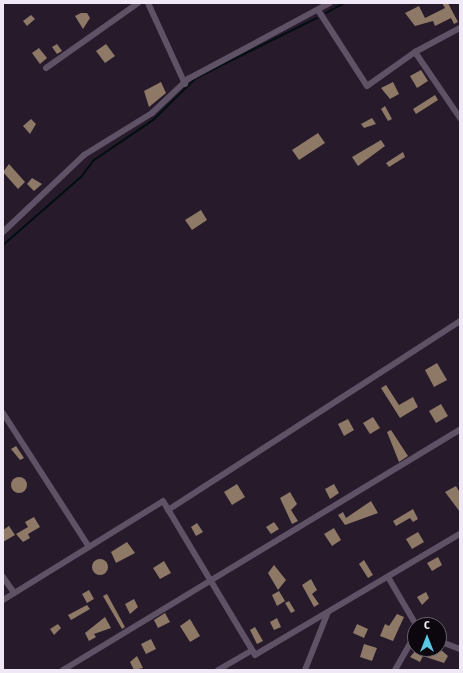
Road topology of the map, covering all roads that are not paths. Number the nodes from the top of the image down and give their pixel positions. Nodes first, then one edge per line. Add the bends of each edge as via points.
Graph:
1 (138, 3) edge
2 (148, 3) edge
3 (330, 3) edge
4 (318, 10) junction
5 (460, 28) edge
6 (415, 52) junction
7 (46, 68) dead end
8 (185, 84) junction
9 (460, 118) edge
10 (3, 232) edge
11 (460, 321) edge
12 (3, 413) edge
13 (460, 430) edge
14 (168, 510) junction
15 (460, 534) edge
16 (89, 547) junction
17 (3, 577) edge
18 (388, 577) junction
19 (210, 580) junction
20 (14, 593) junction
21 (3, 600) edge
22 (328, 612) junction
23 (411, 617) edge
24 (447, 644) edge
25 (407, 649) edge
26 (460, 649) edge
27 (252, 650) junction
28 (63, 670) edge
29 (218, 670) edge
30 (305, 670) edge
31 (395, 670) edge

1 - 7 street
2 - 8 street
3 - 4 street
4 - 6 street via 367,86
4 - 8 street via 195,74
5 - 6 street
6 - 9 street
8 - 10 street via 152,113 84,155
11 - 14 street
12 - 16 street
13 - 19 street
14 - 16 street via 163,501
14 - 19 street
15 - 18 street
16 - 20 street
17 - 20 street
18 - 22 street
18 - 23 street
19 - 27 street
19 - 28 street
20 - 21 street
22 - 27 street via 255,655
22 - 30 street
24 - 26 street
25 - 31 street
27 - 29 street

